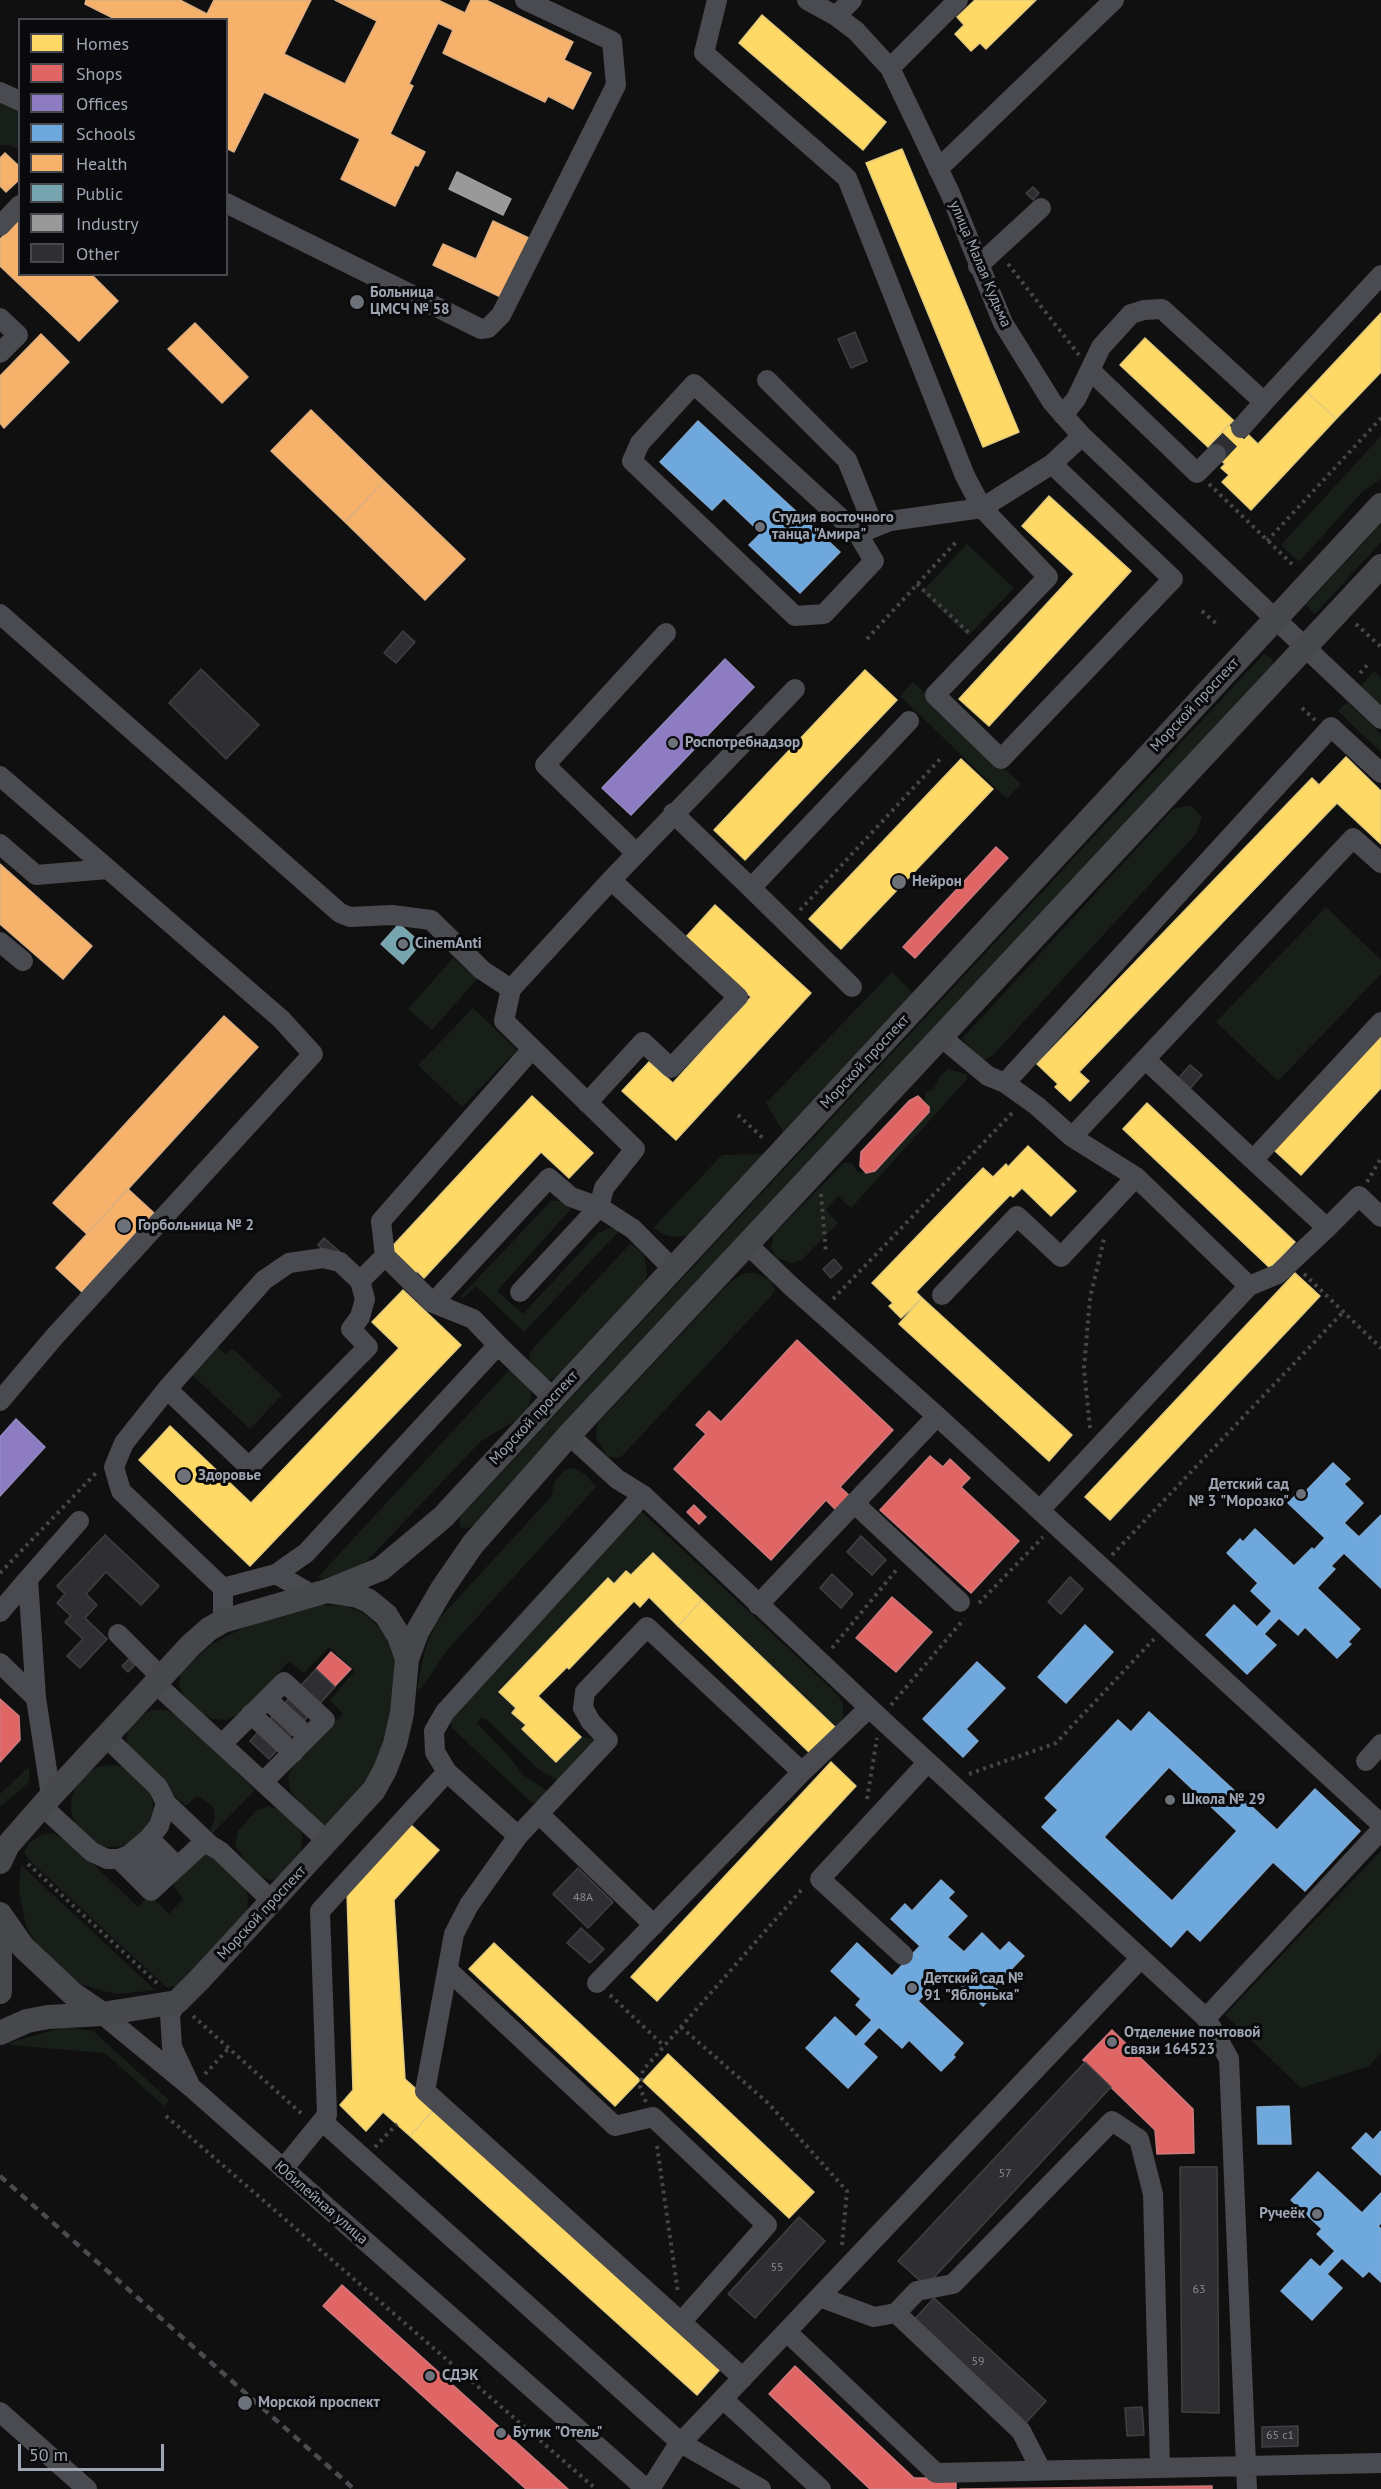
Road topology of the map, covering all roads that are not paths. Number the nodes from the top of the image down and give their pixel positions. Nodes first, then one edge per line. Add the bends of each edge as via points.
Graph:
1 (525, 0) edge
2 (717, 0) edge
3 (807, 0) edge
4 (852, 0) edge
5 (957, 0) edge
6 (1114, 0) edge
7 (836, 16) junction
8 (890, 68) junction
9 (0, 92) edge
10 (18, 100) edge
11 (938, 169) junction
12 (228, 204) edge
13 (18, 207) edge
14 (1041, 208) dead end
15 (0, 226) edge
16 (978, 266) junction
17 (1381, 275) edge
18 (0, 318) edge
19 (0, 353) edge
20 (1090, 370) junction
21 (766, 380) dead end
22 (1264, 402) junction
23 (1063, 415) junction
24 (1241, 428) tunnel mouth
25 (1082, 436) junction
26 (1216, 454) tunnel mouth
27 (1052, 464) junction
28 (1381, 505) edge
29 (982, 508) junction
30 (866, 531) junction
31 (1381, 566) edge
32 (0, 614) edge
33 (1275, 620) junction
34 (666, 633) dead end
35 (1305, 648) junction
36 (795, 689) dead end
37 (1381, 719) edge
38 (909, 721) dead end
39 (1381, 773) edge
40 (0, 776) edge
41 (673, 813) junction
42 (0, 844) edge
43 (636, 853) junction
44 (1381, 863) edge
45 (108, 868) junction
46 (610, 880) junction
47 (750, 888) junction
48 (0, 942) edge
49 (23, 961) dead end
50 (852, 987) dead end
51 (511, 989) junction
52 (1381, 1022) edge
53 (940, 1036) junction
54 (532, 1049) junction
55 (1145, 1059) junction
56 (1005, 1083) junction
57 (588, 1103) junction
58 (1072, 1137) junction
59 (1254, 1160) junction
60 (1136, 1177) junction
61 (599, 1207) junction
62 (1381, 1217) edge
63 (1326, 1228) junction
64 (748, 1245) junction
65 (385, 1256) junction
66 (673, 1269) junction
67 (360, 1281) junction
68 (1249, 1286) junction
69 (520, 1292) dead end
70 (942, 1295) dead end
71 (433, 1303) junction
72 (498, 1345) junction
73 (167, 1389) junction
74 (553, 1398) junction
75 (0, 1401) edge
76 (937, 1416) junction
77 (569, 1435) junction
78 (642, 1495) junction
79 (854, 1503) junction
80 (1040, 1510) junction
81 (443, 1517) junction
82 (79, 1521) dead end
83 (473, 1544) junction
84 (276, 1574) junction
85 (28, 1579) junction
86 (223, 1588) junction
87 (319, 1593) junction
88 (758, 1605) junction
89 (968, 1607) road end
90 (0, 1612) edge
91 (223, 1621) junction
92 (118, 1634) dead end
93 (407, 1659) junction
94 (0, 1663) edge
95 (158, 1680) junction
96 (36, 1698) junction
97 (874, 1713) junction
98 (251, 1714) junction
99 (106, 1737) junction
100 (222, 1744) junction
101 (1381, 1744) edge
102 (293, 1753) junction
103 (1366, 1761) dead end
104 (928, 1762) junction
105 (447, 1772) junction
106 (802, 1772) junction
107 (263, 1782) junction
108 (47, 1801) junction
109 (166, 1803) junction
110 (539, 1814) junction
111 (1381, 1824) edge
112 (1381, 1830) edge
113 (518, 1836) junction
114 (328, 1842) junction
115 (143, 1844) junction
116 (210, 1845) junction
117 (2, 1851) edge
118 (119, 1859) junction
119 (171, 1872) junction
120 (273, 1902) junction
121 (0, 1914) edge
122 (654, 1925) junction
123 (0, 1947) edge
124 (903, 1955) dead end
125 (1141, 1958) junction
126 (448, 1970) junction
127 (597, 1983) road end
128 (0, 1992) edge
129 (172, 1997) junction
130 (102, 2014) junction
131 (1206, 2018) junction
132 (0, 2033) edge
133 (196, 2084) junction
134 (322, 2121) junction
135 (283, 2169) junction
136 (820, 2297) junction
137 (896, 2313) junction
138 (682, 2320) junction
139 (787, 2332) junction
140 (743, 2378) junction
141 (723, 2399) junction
142 (0, 2412) edge
143 (681, 2442) junction
144 (1381, 2463) edge
145 (1247, 2464) junction
146 (1160, 2467) junction
147 (1041, 2470) junction
148 (87, 2489) edge
149 (648, 2489) edge
150 (761, 2489) edge
151 (821, 2489) edge
152 (1247, 2489) edge

1 - 12 street via 612,41 616,85 501,315 488,328 481,329
2 - 29 street via 704,53 847,178 964,476
3 - 7 street, улица Малая Кудьма
4 - 7 street
5 - 8 street
6 - 11 street
7 - 8 street, улица Малая Кудьма via 856,31
8 - 11 street, улица Малая Кудьма
9 - 10 street
11 - 16 street, улица Малая Кудьма
13 - 15 street
14 - 16 street
16 - 23 street, улица Малая Кудьма via 1003,323
17 - 22 street
18 - 19 street via 18,335
20 - 22 street via 1101,347 1131,314 1162,309
20 - 23 street
20 - 26 street via 1197,473
21 - 30 street via 847,460
22 - 24 street
23 - 25 street, улица Малая Кудьма
25 - 27 street
25 - 33 street, улица Малая Кудьма
27 - 29 street
27 - 29 street via 1173,579 1001,759 935,695 1048,577
28 - 33 main road, Морской проспект
29 - 30 street via 890,521
30 - 30 street via 874,561 824,614 795,616 632,461 640,443 694,384
31 - 35 main road, Морской проспект
32 - 51 street via 340,913 350,917 392,915 431,920 482,970
33 - 35 street, улица Малая Кудьма
33 - 66 main road, Морской проспект
34 - 43 street via 544,765
35 - 37 street, улица Малая Кудьма
35 - 53 main road, Морской проспект
36 - 41 street
38 - 47 street
39 - 56 street via 1331,727
40 - 45 street
41 - 43 street
41 - 47 street
42 - 45 street via 36,875
43 - 46 street
44 - 55 street via 1353,838
45 - 75 street via 281,1019 313,1054
46 - 51 street
46 - 57 street via 738,998 671,1068 643,1042
47 - 50 street
48 - 49 street
51 - 54 street via 504,1021
52 - 59 street
53 - 56 street via 988,1076
53 - 64 main road, Морской проспект
54 - 57 street
54 - 65 street via 381,1221
55 - 58 street
55 - 59 street
56 - 58 street
57 - 61 street via 635,1149 604,1188
58 - 60 street
59 - 63 street
60 - 68 street
60 - 70 street via 1061,1257 1017,1216
61 - 66 street via 633,1229
61 - 69 street
61 - 71 street via 571,1197 549,1178
62 - 63 street via 1359,1196
63 - 68 street via 1278,1274
64 - 76 street
64 - 77 main road, Морской проспект
65 - 67 street
65 - 71 street
66 - 74 main road, Морской проспект
67 - 73 street via 332,1260 289,1263 264,1280
67 - 73 street via 365,1299 360,1317 351,1329 368,1347 249,1467
68 - 80 street
71 - 72 street via 473,1319
72 - 74 street
72 - 84 street via 306,1553
73 - 86 street via 124,1443 114,1467 121,1491
74 - 81 main road, Морской проспект
76 - 79 street
76 - 80 street
77 - 78 street via 617,1479
77 - 83 main road, Морской проспект
78 - 88 street
78 - 105 street via 445,1712 434,1731 435,1752
79 - 88 street
79 - 89 street
80 - 111 street
81 - 83 main road via 448,1532 460,1543
81 - 87 main road, Морской проспект via 381,1569
82 - 85 street
83 - 93 main road, Морской проспект via 437,1597
84 - 86 street
84 - 87 street
85 - 90 street
85 - 96 street
86 - 91 street
87 - 91 main road, Морской проспект
87 - 93 main road, Морской проспект via 358,1596 369,1601 386,1615
88 - 97 street
91 - 95 main road, Морской проспект via 191,1645
92 - 95 street
93 - 114 main road, Морской проспект via 402,1713 385,1770 374,1790
94 - 96 street
95 - 99 main road, Морской проспект
95 - 100 street
96 - 108 street
97 - 104 street
97 - 106 street
98 - 100 street
98 - 102 street
98 - 102 street via 284,1682 325,1720
99 - 108 main road, Морской проспект
99 - 109 street via 158,1787
100 - 107 street
101 - 103 street
102 - 107 street
104 - 124 street via 820,1879
104 - 125 street
105 - 113 street
105 - 134 street via 320,1911 327,2115
106 - 110 street via 647,1627 585,1692 583,1708 609,1740
106 - 122 street
107 - 114 street
108 - 117 main road, Морской проспект
108 - 118 street via 92,1852 107,1859
109 - 115 street via 159,1826
109 - 116 street
110 - 113 street
110 - 122 street
112 - 131 street
113 - 126 street via 469,1905 454,1934
114 - 120 main road, Морской проспект
115 - 118 street
115 - 119 street
116 - 119 street via 202,1844
116 - 120 street
118 - 119 street via 151,1891
120 - 129 main road, Морской проспект
121 - 130 main road, Юбилейная улица via 23,1947 73,1994
122 - 127 street
123 - 128 main road
125 - 131 street
125 - 136 street
126 - 138 street via 426,2091
126 - 138 street via 615,2126 653,2116 767,2225
129 - 130 main road
129 - 133 street via 172,2047
130 - 132 main road via 27,2021
130 - 133 street, Юбилейная улица
131 - 145 street via 1229,2059
133 - 135 street, Юбилейная улица
134 - 135 street
134 - 143 street
135 - 149 street, Юбилейная улица
136 - 137 street via 874,2317
136 - 139 street
137 - 146 street via 917,2291 954,2284 1112,2121 1139,2139 1153,2194
137 - 147 street via 1022,2431
138 - 140 street
139 - 140 street
139 - 147 street via 936,2473
140 - 141 street
141 - 143 street
141 - 151 street
142 - 148 street
143 - 149 street
143 - 150 street
144 - 145 street
145 - 146 street
145 - 152 street
146 - 147 street

